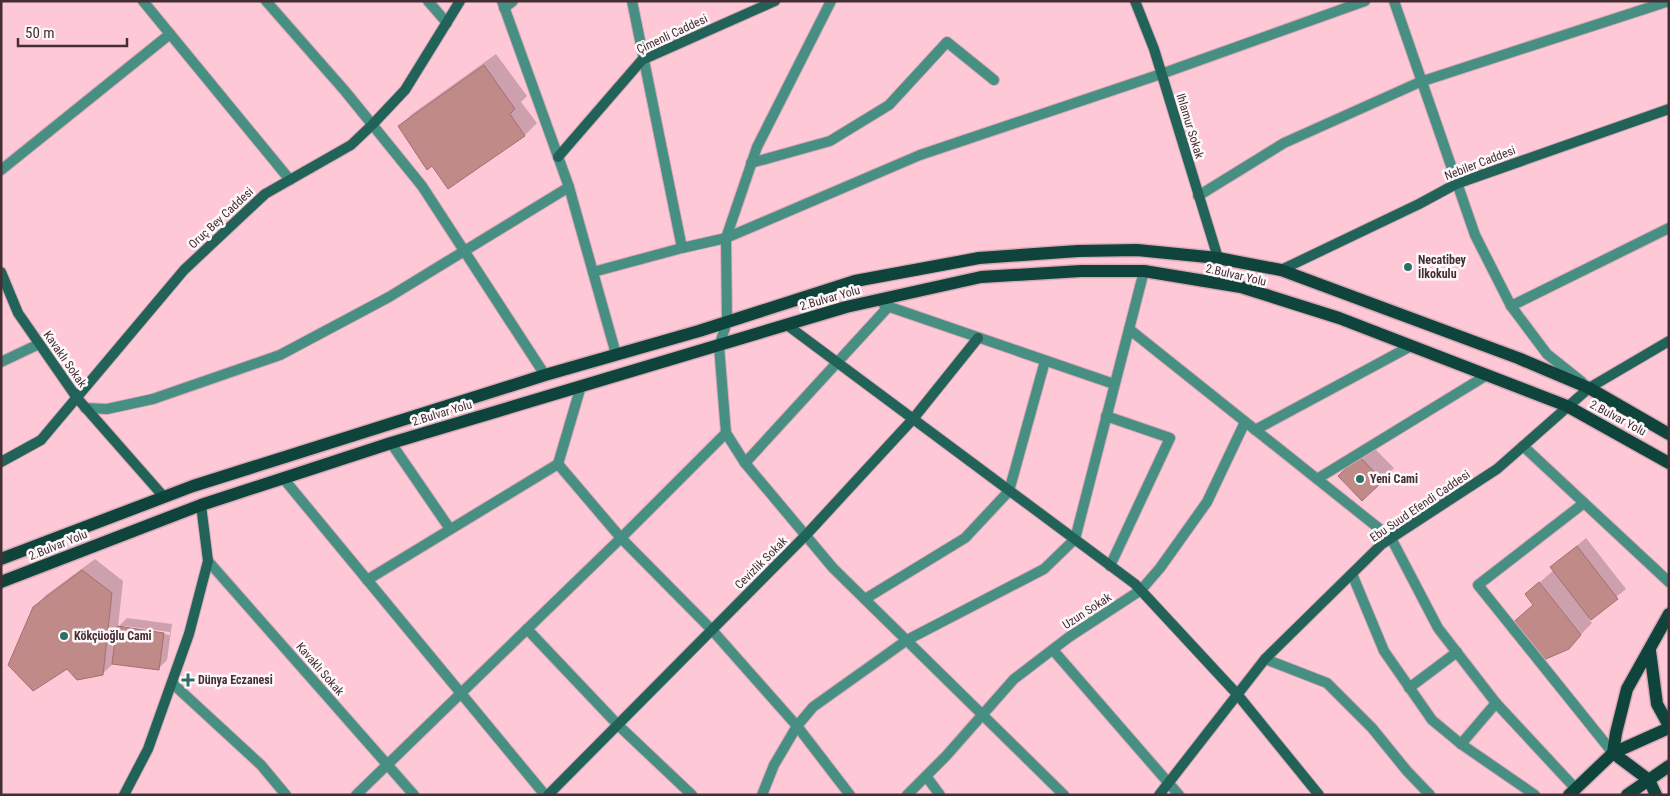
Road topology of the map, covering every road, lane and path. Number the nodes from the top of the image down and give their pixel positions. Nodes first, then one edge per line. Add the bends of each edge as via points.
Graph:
1 (143, 1) edge
2 (266, 1) edge
3 (428, 1) edge
4 (460, 1) edge
5 (513, 1) edge
6 (632, 1) edge
7 (775, 1) edge
8 (831, 1) edge
9 (1135, 1) edge
10 (1365, 1) edge
11 (1394, 1) edge
12 (1668, 1) edge
13 (503, 5) edge
14 (447, 23) junction
15 (170, 34) junction
16 (642, 60) junction
17 (1162, 74) junction
18 (994, 80) dead end
19 (1420, 82) junction
20 (1669, 109) edge
21 (372, 125) junction
22 (558, 157) junction
23 (751, 163) junction
24 (1, 170) edge
25 (290, 180) junction
26 (1456, 184) junction
27 (569, 187) junction
28 (1198, 196) junction
29 (1669, 228) edge
30 (726, 238) junction
31 (682, 248) junction
32 (465, 251) junction
33 (1218, 258) junction
34 (1281, 270) junction
35 (1144, 271) junction
36 (1, 272) edge
37 (593, 272) junction
38 (873, 301) junction
39 (889, 306) junction
40 (1511, 306) junction
41 (727, 322) junction
42 (787, 325) junction
43 (1129, 329) junction
44 (978, 338) junction
45 (1669, 341) edge
46 (39, 344) junction
47 (719, 346) junction
48 (1411, 346) junction
49 (616, 354) junction
50 (1045, 361) junction
51 (1, 362) edge
52 (837, 362) junction
53 (545, 375) junction
54 (1486, 375) junction
55 (1114, 384) junction
56 (581, 386) junction
57 (1589, 388) junction
58 (77, 398) junction
59 (1567, 406) junction
60 (85, 408) junction
61 (1106, 416) junction
62 (913, 419) junction
63 (1245, 422) junction
64 (1255, 430) junction
65 (726, 433) junction
66 (1669, 434) edge
67 (391, 443) junction
68 (1523, 446) junction
69 (1, 462) edge
70 (745, 463) junction
71 (1669, 463) edge
72 (558, 464) junction
73 (283, 478) junction
74 (1318, 479) junction
75 (1010, 491) junction
76 (164, 497) junction
77 (1584, 503) junction
78 (201, 505) junction
79 (450, 529) junction
80 (806, 536) junction
81 (621, 538) junction
82 (1392, 538) junction
83 (1075, 539) junction
84 (1, 559) edge
85 (208, 561) junction
86 (1110, 566) junction
87 (1352, 574) junction
88 (367, 580) junction
89 (1, 582) edge
90 (1669, 582) edge
91 (1141, 590) junction
92 (865, 599) junction
93 (1669, 614) edge
94 (528, 629) junction
95 (712, 630) junction
96 (907, 640) junction
97 (1053, 650) junction
98 (1650, 651) junction
99 (1457, 652) junction
100 (1266, 659) junction
101 (172, 683) junction
102 (1409, 688) junction
103 (461, 694) junction
104 (1237, 694) junction
105 (1496, 702) junction
106 (982, 715) junction
107 (618, 725) junction
108 (798, 726) junction
109 (1669, 727) edge
110 (1461, 744) junction
111 (1613, 753) junction
112 (387, 765) junction
113 (1669, 766) edge
114 (926, 776) junction
115 (1649, 780) junction
116 (1169, 782) junction
117 (1572, 792) edge
118 (1059, 793) edge
119 (124, 795) edge
120 (286, 795) edge
121 (356, 795) edge
122 (414, 795) edge
123 (547, 795) edge
124 (692, 795) edge
125 (762, 795) edge
126 (850, 795) edge
127 (907, 795) edge
128 (940, 795) edge
129 (1159, 795) edge
130 (1179, 795) edge
131 (1319, 795) edge
132 (1430, 795) edge
133 (1536, 795) edge
134 (1627, 795) edge
135 (1656, 795) edge

1 - 15 street
2 - 21 street
3 - 14 street
4 - 14 street, Oruç Bey Caddesi
5 - 13 street
6 - 16 street
7 - 16 street, Çimenli Caddesi
8 - 23 street
9 - 17 street, Ihlamur Sokak
10 - 17 street
11 - 19 street
12 - 19 street
13 - 22 street
14 - 21 street, Oruç Bey Caddesi via 405,90
15 - 24 street
15 - 25 street
16 - 22 street, Çimenli Caddesi
16 - 31 street
17 - 28 street, Ihlamur Sokak
17 - 30 street via 920,155
18 - 23 street via 947,42 888,105 830,140
19 - 26 street
19 - 28 street via 1284,143
20 - 26 street, Nebiler Caddesi
21 - 25 street, Oruç Bey Caddesi via 351,145
21 - 32 street via 422,186
22 - 27 street
23 - 30 street
25 - 58 street, Oruç Bey Caddesi via 265,194 184,270
26 - 34 street, Nebiler Caddesi
26 - 40 street via 1475,235
27 - 32 street
27 - 37 street
28 - 33 street, Ihlamur Sokak
29 - 40 street
30 - 31 street
30 - 41 street
31 - 37 street
32 - 53 street
32 - 60 street via 390,297 280,355 153,399 106,409
33 - 34 main road, 2.Bulvar Yolu
33 - 41 main road, 2.Bulvar Yolu via 1137,250 979,258 855,281
34 - 57 main road, 2.Bulvar Yolu via 1518,358
35 - 38 main road, 2.Bulvar Yolu via 981,277
35 - 43 street
35 - 48 main road, 2.Bulvar Yolu via 1241,287 1339,318
36 - 46 street, Kavaklı Sokak via 18,313
37 - 49 street
38 - 39 street
38 - 42 main road, 2.Bulvar Yolu
39 - 44 street
39 - 52 street
40 - 57 street via 1547,354
41 - 47 street
41 - 49 main road, 2.Bulvar Yolu
42 - 47 main road, 2.Bulvar Yolu
42 - 52 street
43 - 55 street
43 - 63 street
44 - 50 street
44 - 62 street, Cevizlik Sokak
45 - 57 street, Ebu Suud Efendi Caddesi
46 - 51 street
46 - 58 street, Kavaklı Sokak
47 - 56 main road, 2.Bulvar Yolu
47 - 65 street
48 - 54 main road, 2.Bulvar Yolu
48 - 64 street
49 - 53 main road, 2.Bulvar Yolu
50 - 55 street
50 - 75 street
52 - 62 street
52 - 70 street
53 - 76 main road, 2.Bulvar Yolu via 298,451
54 - 59 main road, 2.Bulvar Yolu
54 - 74 street
55 - 61 street
56 - 67 main road, 2.Bulvar Yolu
56 - 72 street
57 - 59 street, Ebu Suud Efendi Caddesi
57 - 66 main road, 2.Bulvar Yolu
58 - 60 street, Kavaklı Sokak
58 - 69 street, Oruç Bey Caddesi via 41,440
59 - 68 street, Ebu Suud Efendi Caddesi
59 - 71 main road, 2.Bulvar Yolu
60 - 76 street, Kavaklı Sokak
61 - 83 street
61 - 86 street via 1170,438
62 - 75 street
62 - 80 street, Cevizlik Sokak
63 - 64 street
63 - 91 street, Uzun Sokak via 1207,502
64 - 74 street
65 - 70 street
65 - 81 street
67 - 73 main road, 2.Bulvar Yolu
67 - 79 street
68 - 77 street
68 - 82 street, Ebu Suud Efendi Caddesi via 1497,469
70 - 80 street
72 - 79 street
72 - 81 street
73 - 78 main road, 2.Bulvar Yolu
73 - 88 street
74 - 82 street
75 - 83 street
75 - 92 street via 965,538
76 - 84 main road, 2.Bulvar Yolu
77 - 90 street
77 - 111 street via 1478,585
78 - 85 street
78 - 89 main road, 2.Bulvar Yolu
79 - 88 street
80 - 92 street
80 - 95 street, Cevizlik Sokak
81 - 94 street
81 - 95 street
82 - 87 street, Ebu Suud Efendi Caddesi
82 - 99 street via 1438,628
83 - 86 street
83 - 96 street via 1044,569
85 - 101 street
85 - 112 street, Kavaklı Sokak
86 - 91 street
87 - 100 street, Ebu Suud Efendi Caddesi
87 - 102 street via 1384,651
88 - 103 street
91 - 97 street, Uzun Sokak
91 - 104 street
92 - 96 street
93 - 98 main road
94 - 103 street
94 - 107 street
95 - 107 street, Cevizlik Sokak
95 - 108 street
96 - 106 street
96 - 108 street via 813,707
97 - 106 street, Uzun Sokak via 1014,679
97 - 116 street
98 - 109 main road via 1657,704
98 - 111 main road via 1627,689
99 - 102 street
99 - 105 street
100 - 104 street, Ebu Suud Efendi Caddesi
100 - 132 street via 1327,683 1372,728
101 - 119 street via 148,749
101 - 120 street via 261,765
102 - 110 street via 1432,720
103 - 112 street
103 - 123 street
104 - 116 street, Ebu Suud Efendi Caddesi
104 - 131 street
105 - 110 street
105 - 117 street
106 - 114 street, Uzun Sokak
106 - 118 street
107 - 123 street, Cevizlik Sokak
107 - 124 street
108 - 125 street via 774,764
108 - 126 street
109 - 111 main road
110 - 133 street
111 - 115 main road
111 - 117 main road
112 - 121 street
112 - 122 street, Kavaklı Sokak
113 - 115 main road
114 - 127 street, Uzun Sokak
114 - 128 street
115 - 134 main road
115 - 135 main road
116 - 129 street, Ebu Suud Efendi Caddesi
116 - 130 street

